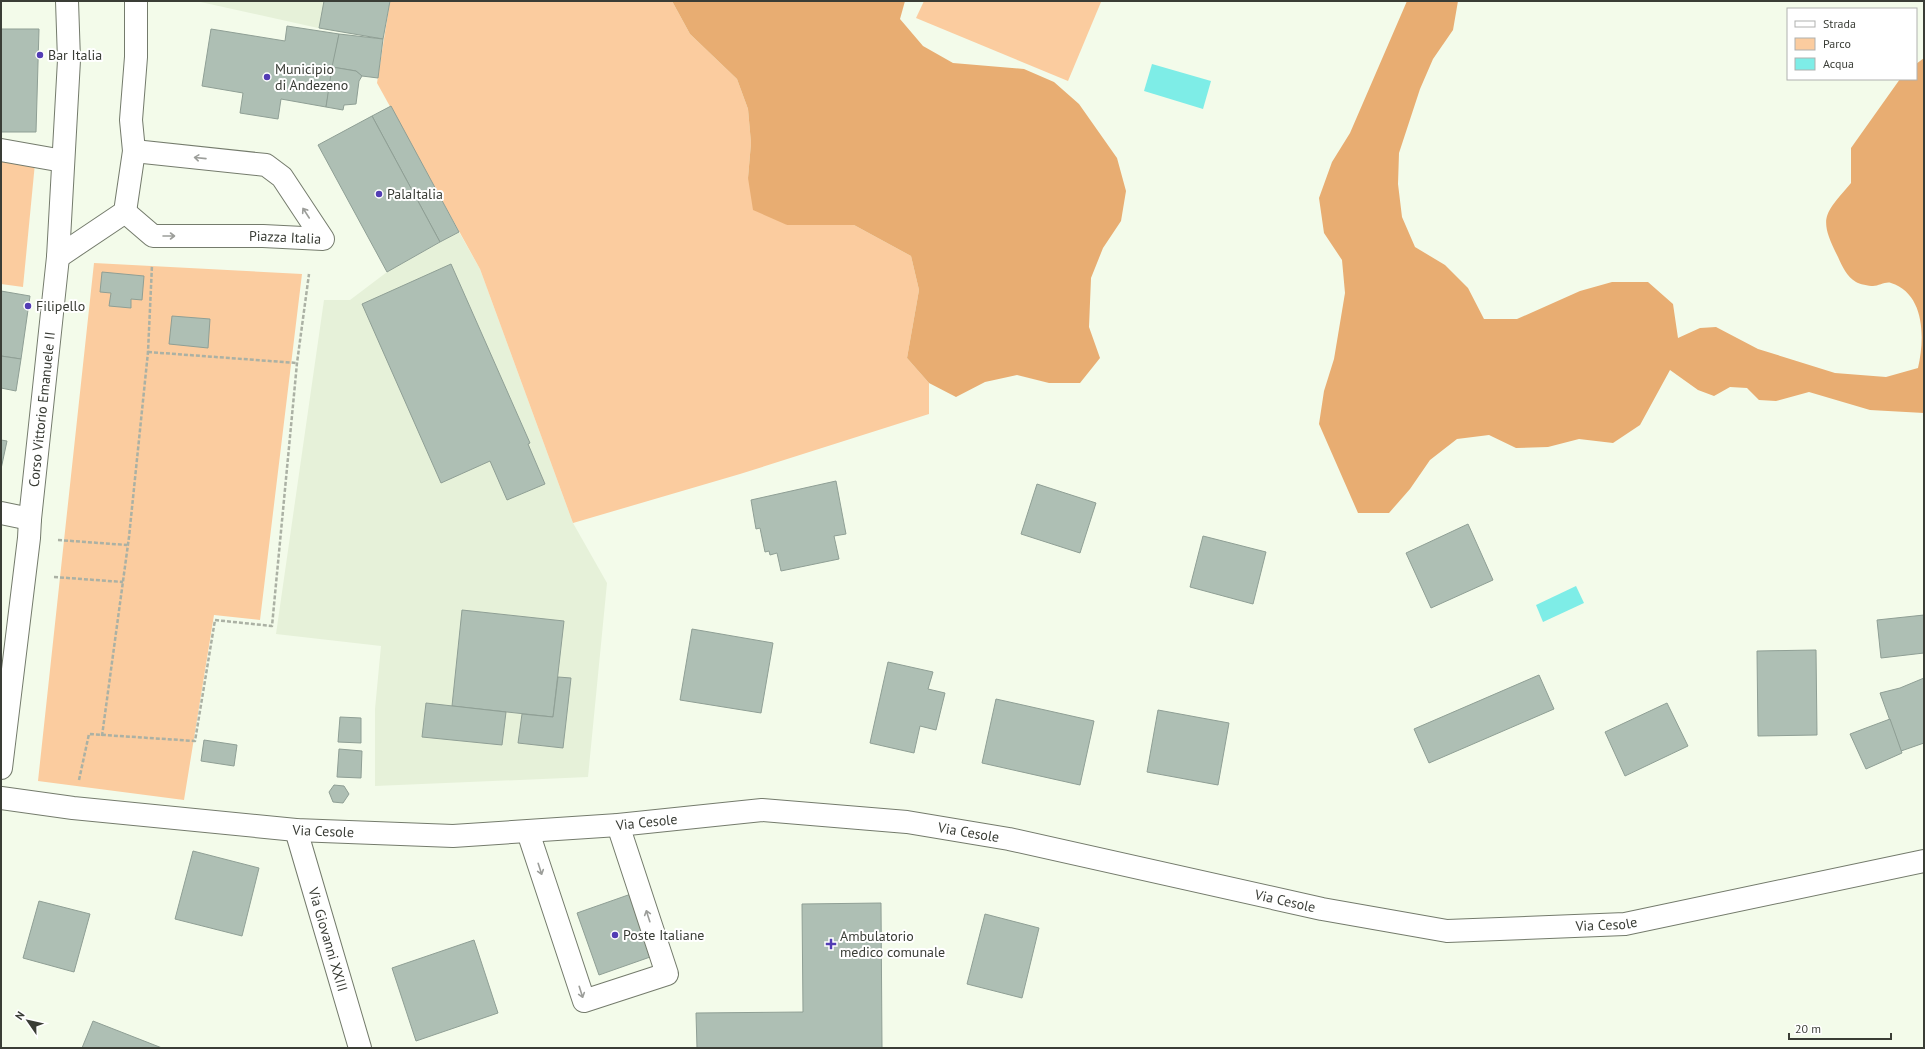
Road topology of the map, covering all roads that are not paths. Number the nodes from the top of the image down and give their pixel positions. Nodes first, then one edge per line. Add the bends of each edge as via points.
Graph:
1 (67, 1) edge
2 (136, 1) edge
3 (1, 150) edge
4 (134, 151) junction
5 (63, 161) junction
6 (125, 212) junction
7 (58, 257) junction
8 (1, 513) edge
9 (30, 528) junction
10 (1, 768) edge
11 (1, 798) edge
12 (618, 825) junction
13 (296, 830) junction
14 (528, 832) junction
15 (1924, 861) edge
16 (360, 1048) edge

1 - 5 street, Corso Vittorio Emanuele II via 69,60
2 - 4 street via 136,57 131,120
3 - 5 street
4 - 6 street
6 -> 4 street, Piazza Italia via 153,236 323,239 282,177 266,165
5 - 7 street, Corso Vittorio Emanuele II
6 - 7 street
7 - 9 street, Corso Vittorio Emanuele II
8 - 9 street
9 - 10 street, Corso Vittorio Emanuele II
11 - 13 street, Via Cesole via 73,808
12 - 14 street, Via Cesole
14 -> 12 street via 584,1001 667,974
12 - 15 street, Via Cesole via 762,810 907,822 1009,839 1322,910 1447,930 1625,924
13 - 14 street, Via Cesole via 453,836
13 - 16 street, Via Giovanni XXIII

